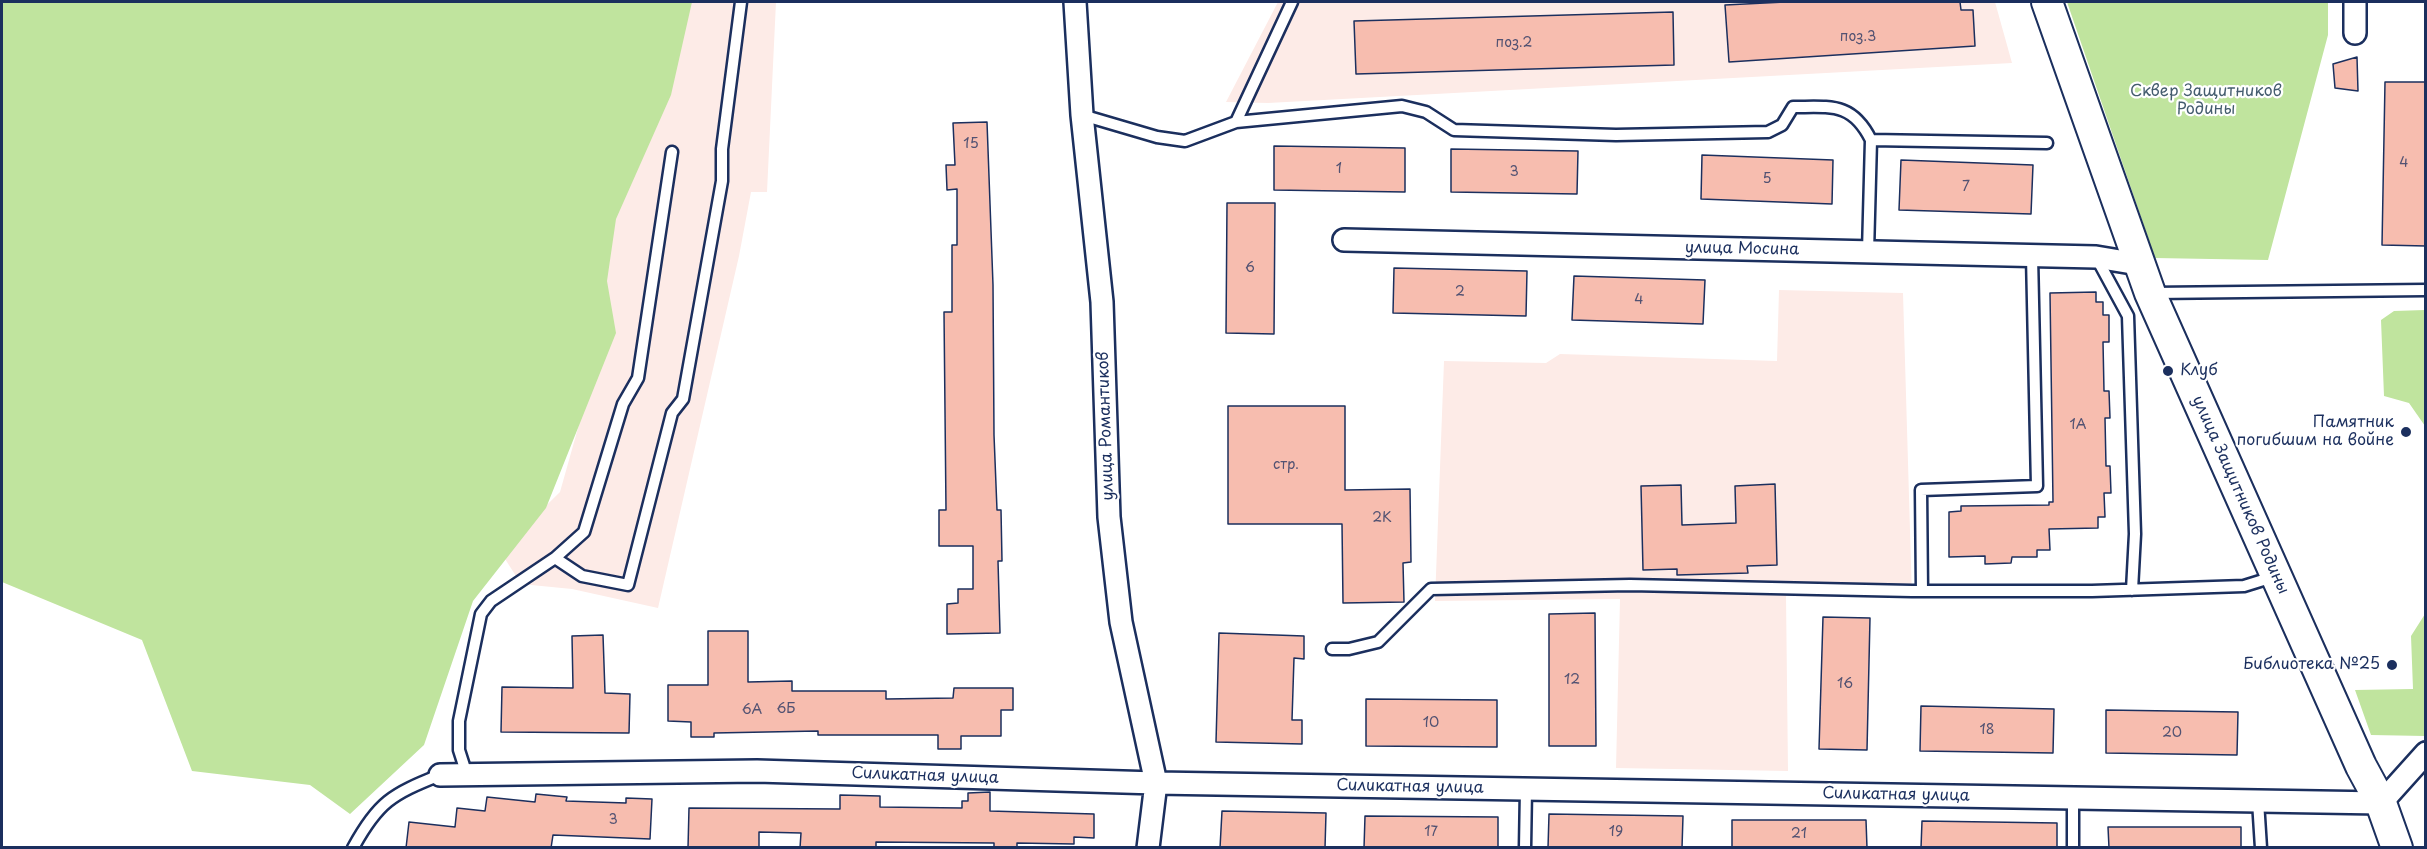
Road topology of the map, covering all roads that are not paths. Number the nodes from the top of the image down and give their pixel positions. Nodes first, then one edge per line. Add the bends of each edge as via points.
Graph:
1 (741, 2) edge
2 (1075, 2) edge
3 (1292, 2) edge
4 (2047, 2) edge
5 (2355, 2) edge
6 (2355, 33) dead end
7 (1082, 115) junction
8 (1236, 122) junction
9 (1871, 140) junction
10 (2047, 143) dead end
11 (672, 152) dead end
12 (1344, 240) dead end
13 (1868, 252) junction
14 (2032, 256) junction
15 (2096, 257) junction
16 (2138, 264) junction
17 (2426, 290) edge
18 (2150, 293) junction
19 (555, 558) junction
20 (2276, 576) junction
21 (2132, 590) junction
22 (1922, 591) junction
23 (1332, 649) dead end
24 (2426, 753) edge
25 (440, 775) joint
26 (467, 775) junction
27 (1156, 783) junction
28 (1526, 789) junction
29 (2073, 798) junction
30 (2258, 801) junction
31 (2381, 803) junction
32 (353, 848) edge
33 (1148, 848) edge
34 (1525, 848) edge
35 (2073, 848) edge
36 (2261, 848) edge
37 (2397, 848) edge

1 - 19 lane via 722,150 722,181 683,399 672,413 628,585 582,576
2 - 7 street, улица Романтиков
3 - 8 lane
4 - 16 street, улица Защитников Родины
5 - 6 street
7 - 8 lane via 1185,141
7 - 27 street, улица Романтиков via 1102,302 1108,517 1121,622
8 - 9 lane via 1402,106 1426,112 1454,130 1616,135 1768,132 1782,125 1793,107 1840,107 1863,123
9 - 10 lane
9 - 13 lane
11 - 19 lane via 638,378 623,404 584,532
12 - 13 street, улица Мосина
13 - 14 street, улица Мосина
14 - 15 street, улица Мосина
14 - 22 lane via 2037,486 1921,490
15 - 16 street, улица Мосина
15 - 21 lane via 2128,316 2135,534
16 - 18 street, улица Защитников Родины
17 - 18 lane
18 - 20 street, улица Защитников Родины
19 - 26 lane via 491,602 481,614 459,721 459,750
20 - 21 lane via 2244,586
20 - 31 street, улица Защитников Родины
21 - 22 lane
22 - 23 lane via 1630,585 1431,589 1378,642
24 - 31 street
25 - 26 street, Силикатная улица
25 - 32 lane via 399,791 369,819
26 - 27 street, Силикатная улица via 757,771
27 - 28 street, Силикатная улица
27 - 33 street, улица Романтиков
28 - 29 street, Силикатная улица
28 - 34 lane
29 - 30 street, Силикатная улица
29 - 35 lane
30 - 31 street, Силикатная улица
30 - 36 lane
31 - 37 street, улица Защитников Родины

